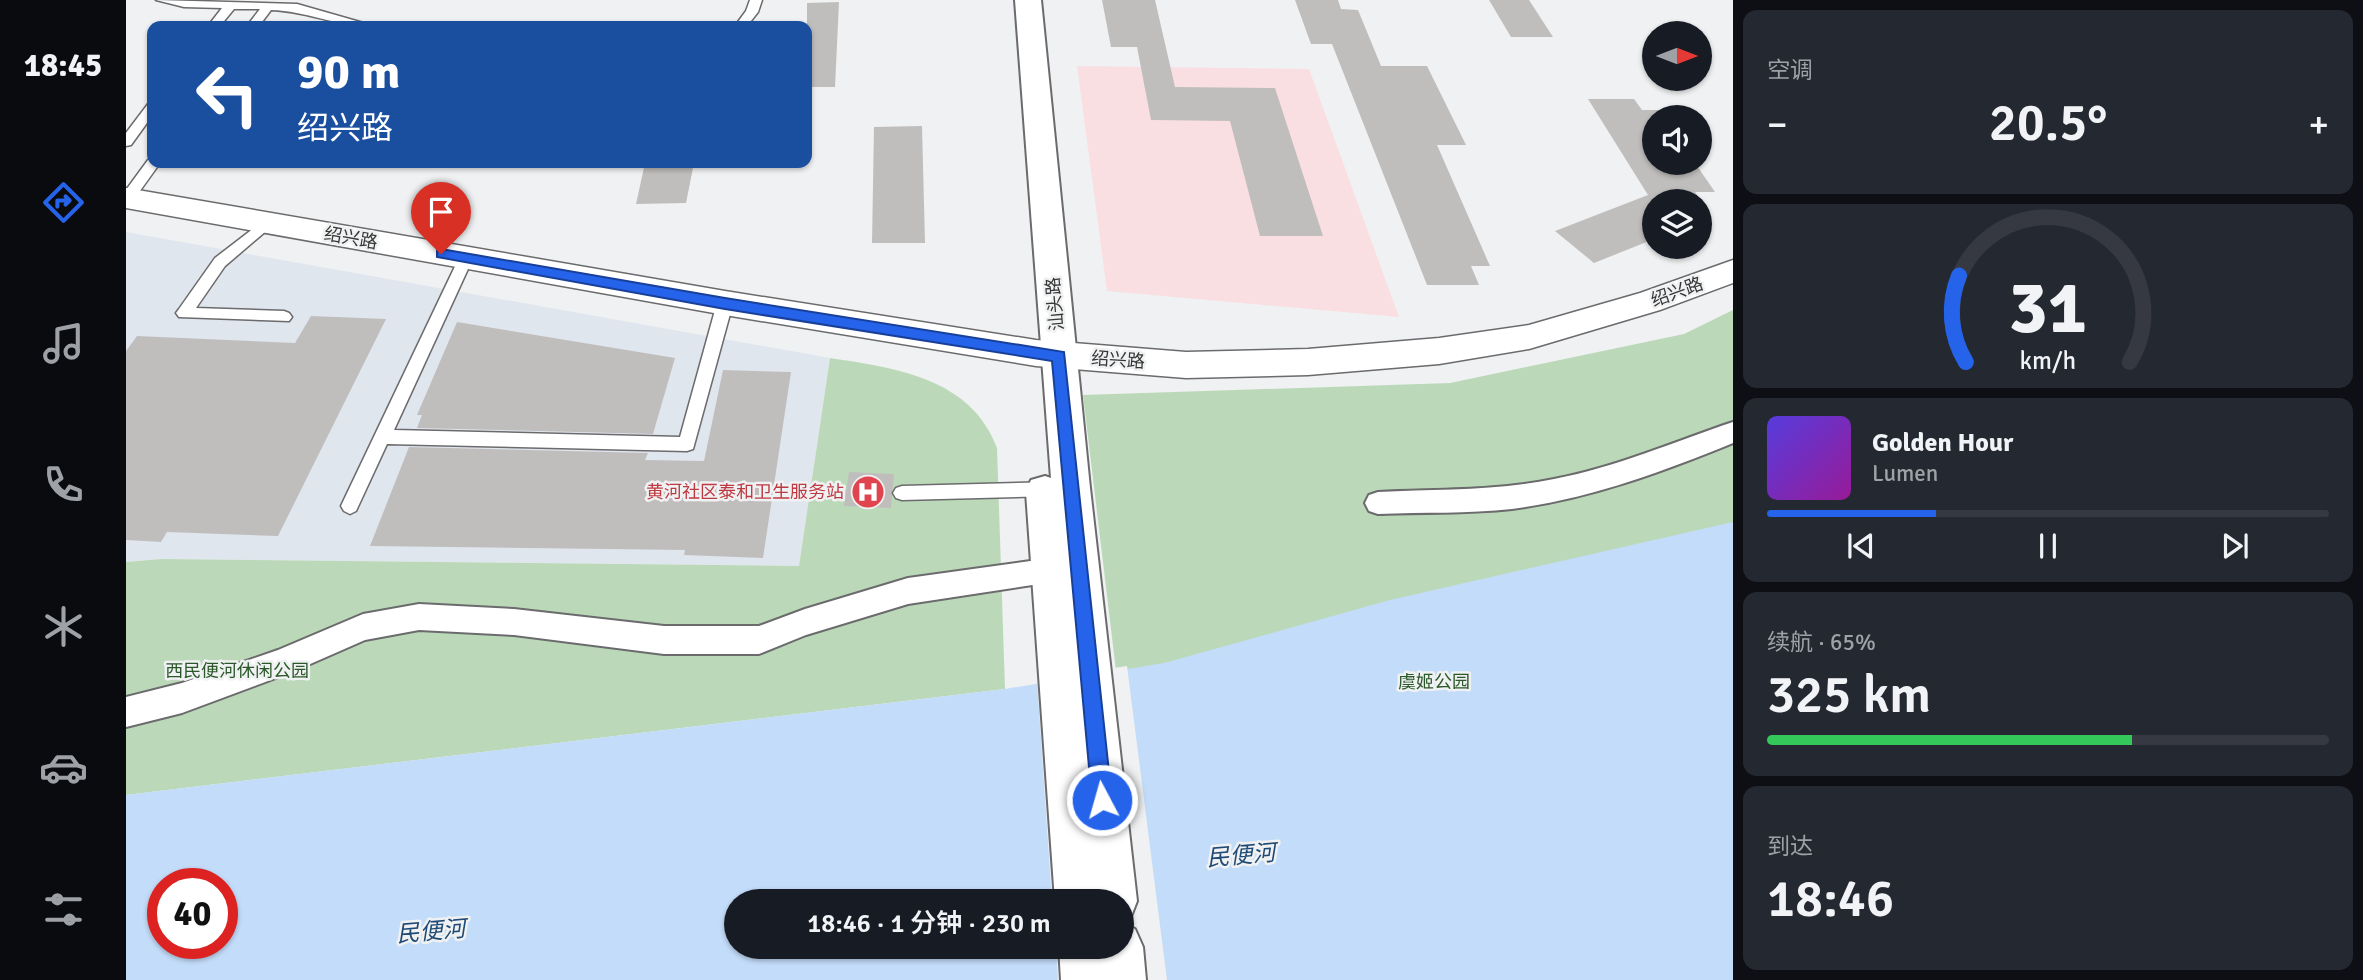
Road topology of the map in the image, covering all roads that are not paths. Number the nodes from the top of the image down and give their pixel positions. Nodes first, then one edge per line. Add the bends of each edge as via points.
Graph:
1 (162, 0) edge
2 (755, 0) edge
3 (1012, 0) edge
4 (1028, 0) edge
5 (230, 6) junction
6 (268, 6) junction
7 (218, 21) edge
8 (257, 21) edge
9 (349, 21) edge
10 (745, 21) edge
11 (147, 114) edge
12 (126, 142) edge
13 (149, 168) edge
14 (126, 199) edge
15 (267, 223) junction
16 (466, 258) junction
17 (1733, 271) edge
18 (725, 303) junction
19 (284, 317) dead end
20 (1048, 354) junction
21 (1733, 432) edge
22 (382, 437) junction
23 (1058, 489) junction
24 (902, 493) dead end
25 (1378, 503) dead end
26 (350, 506) dead end
27 (1052, 570) junction
28 (1075, 683) junction
29 (126, 712) edge
30 (1080, 889) edge
31 (1110, 889) edge
32 (1085, 959) edge
33 (1118, 959) edge
34 (1087, 980) edge
35 (1121, 980) edge

1 - 5 lane
2 - 10 lane
3 - 20 street, 汕头路
4 - 20 street, 汕头路
5 - 6 lane
5 - 7 lane
6 - 8 lane
6 - 9 lane via 297,7
11 - 12 lane
13 - 14 lane
14 - 15 street, 绍兴路
15 - 16 street, 绍兴路
15 - 19 lane via 220,262 184,313
16 - 18 street, 绍兴路
16 - 22 lane
17 - 20 street, 绍兴路 via 1649,302 1529,337 1439,351 1308,362 1186,365
18 - 20 street, 绍兴路
18 - 22 lane via 687,444
20 - 23 street, 汕头路
21 - 25 street via 1644,467 1526,496
22 - 26 lane
23 - 24 lane
23 - 27 street, 汕头路
23 - 28 street, 汕头路
27 - 28 street, 汕头路
27 - 29 street via 908,591 759,640 664,640 514,622 419,617 363,628 207,689
28 - 30 street, 汕头路
28 - 31 street, 汕头路
32 - 34 street
33 - 35 street

